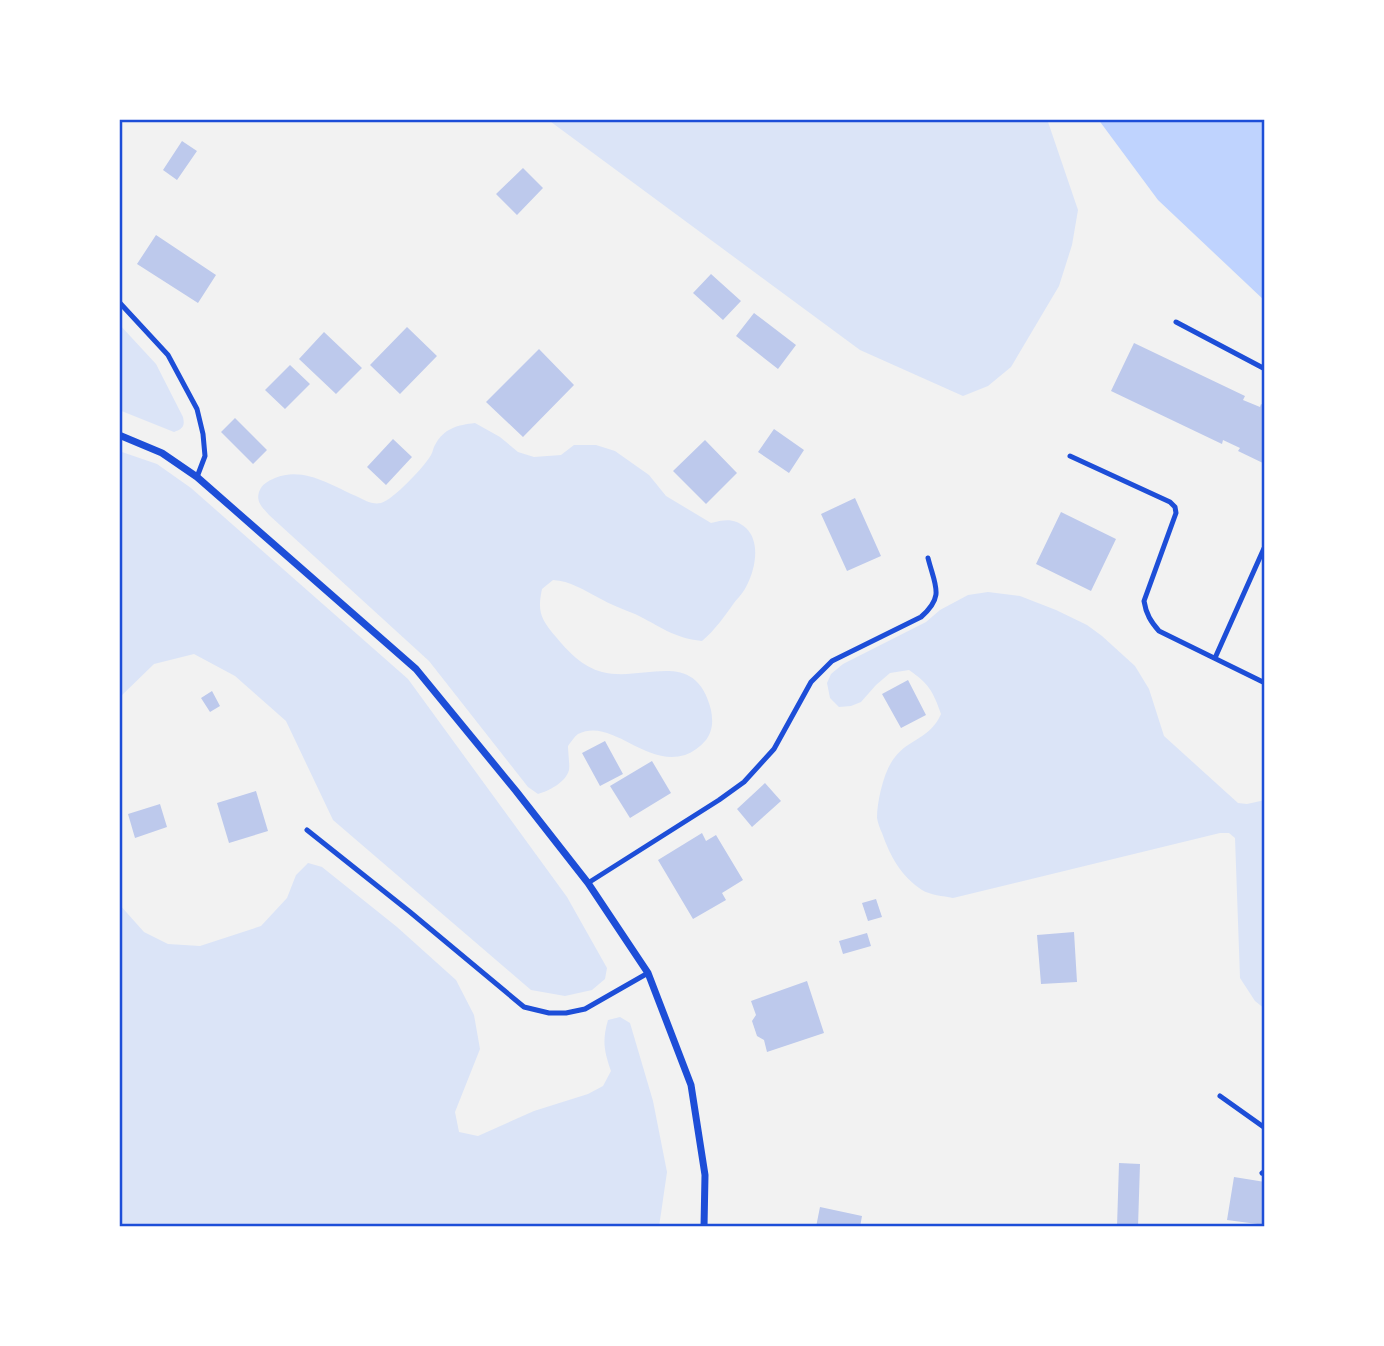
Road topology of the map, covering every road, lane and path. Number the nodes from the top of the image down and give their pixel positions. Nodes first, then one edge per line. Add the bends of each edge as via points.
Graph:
1 (119, 302) edge
2 (1176, 322) dead end
3 (1265, 369) edge
4 (119, 435) edge
5 (1070, 456) dead end
6 (197, 477) junction
7 (1265, 546) edge
8 (928, 558) dead end
9 (1215, 658) junction
10 (1265, 683) edge
11 (307, 830) dead end
12 (589, 883) junction
13 (648, 973) junction
14 (1220, 1096) dead end
15 (1265, 1128) edge
16 (704, 1227) edge

1 - 6 lane via 168,355 197,409 205,456
2 - 3 lane
4 - 6 street via 162,453
5 - 9 lane via 1175,507 1144,601 1146,613 1159,631
6 - 12 street via 416,668
7 - 9 lane
8 - 12 lane via 937,595 933,607 832,661 811,682 775,749 744,782
9 - 10 lane
11 - 13 lane via 524,1007 549,1013 585,1009
12 - 13 street
13 - 16 street via 691,1085 705,1175
14 - 15 lane

